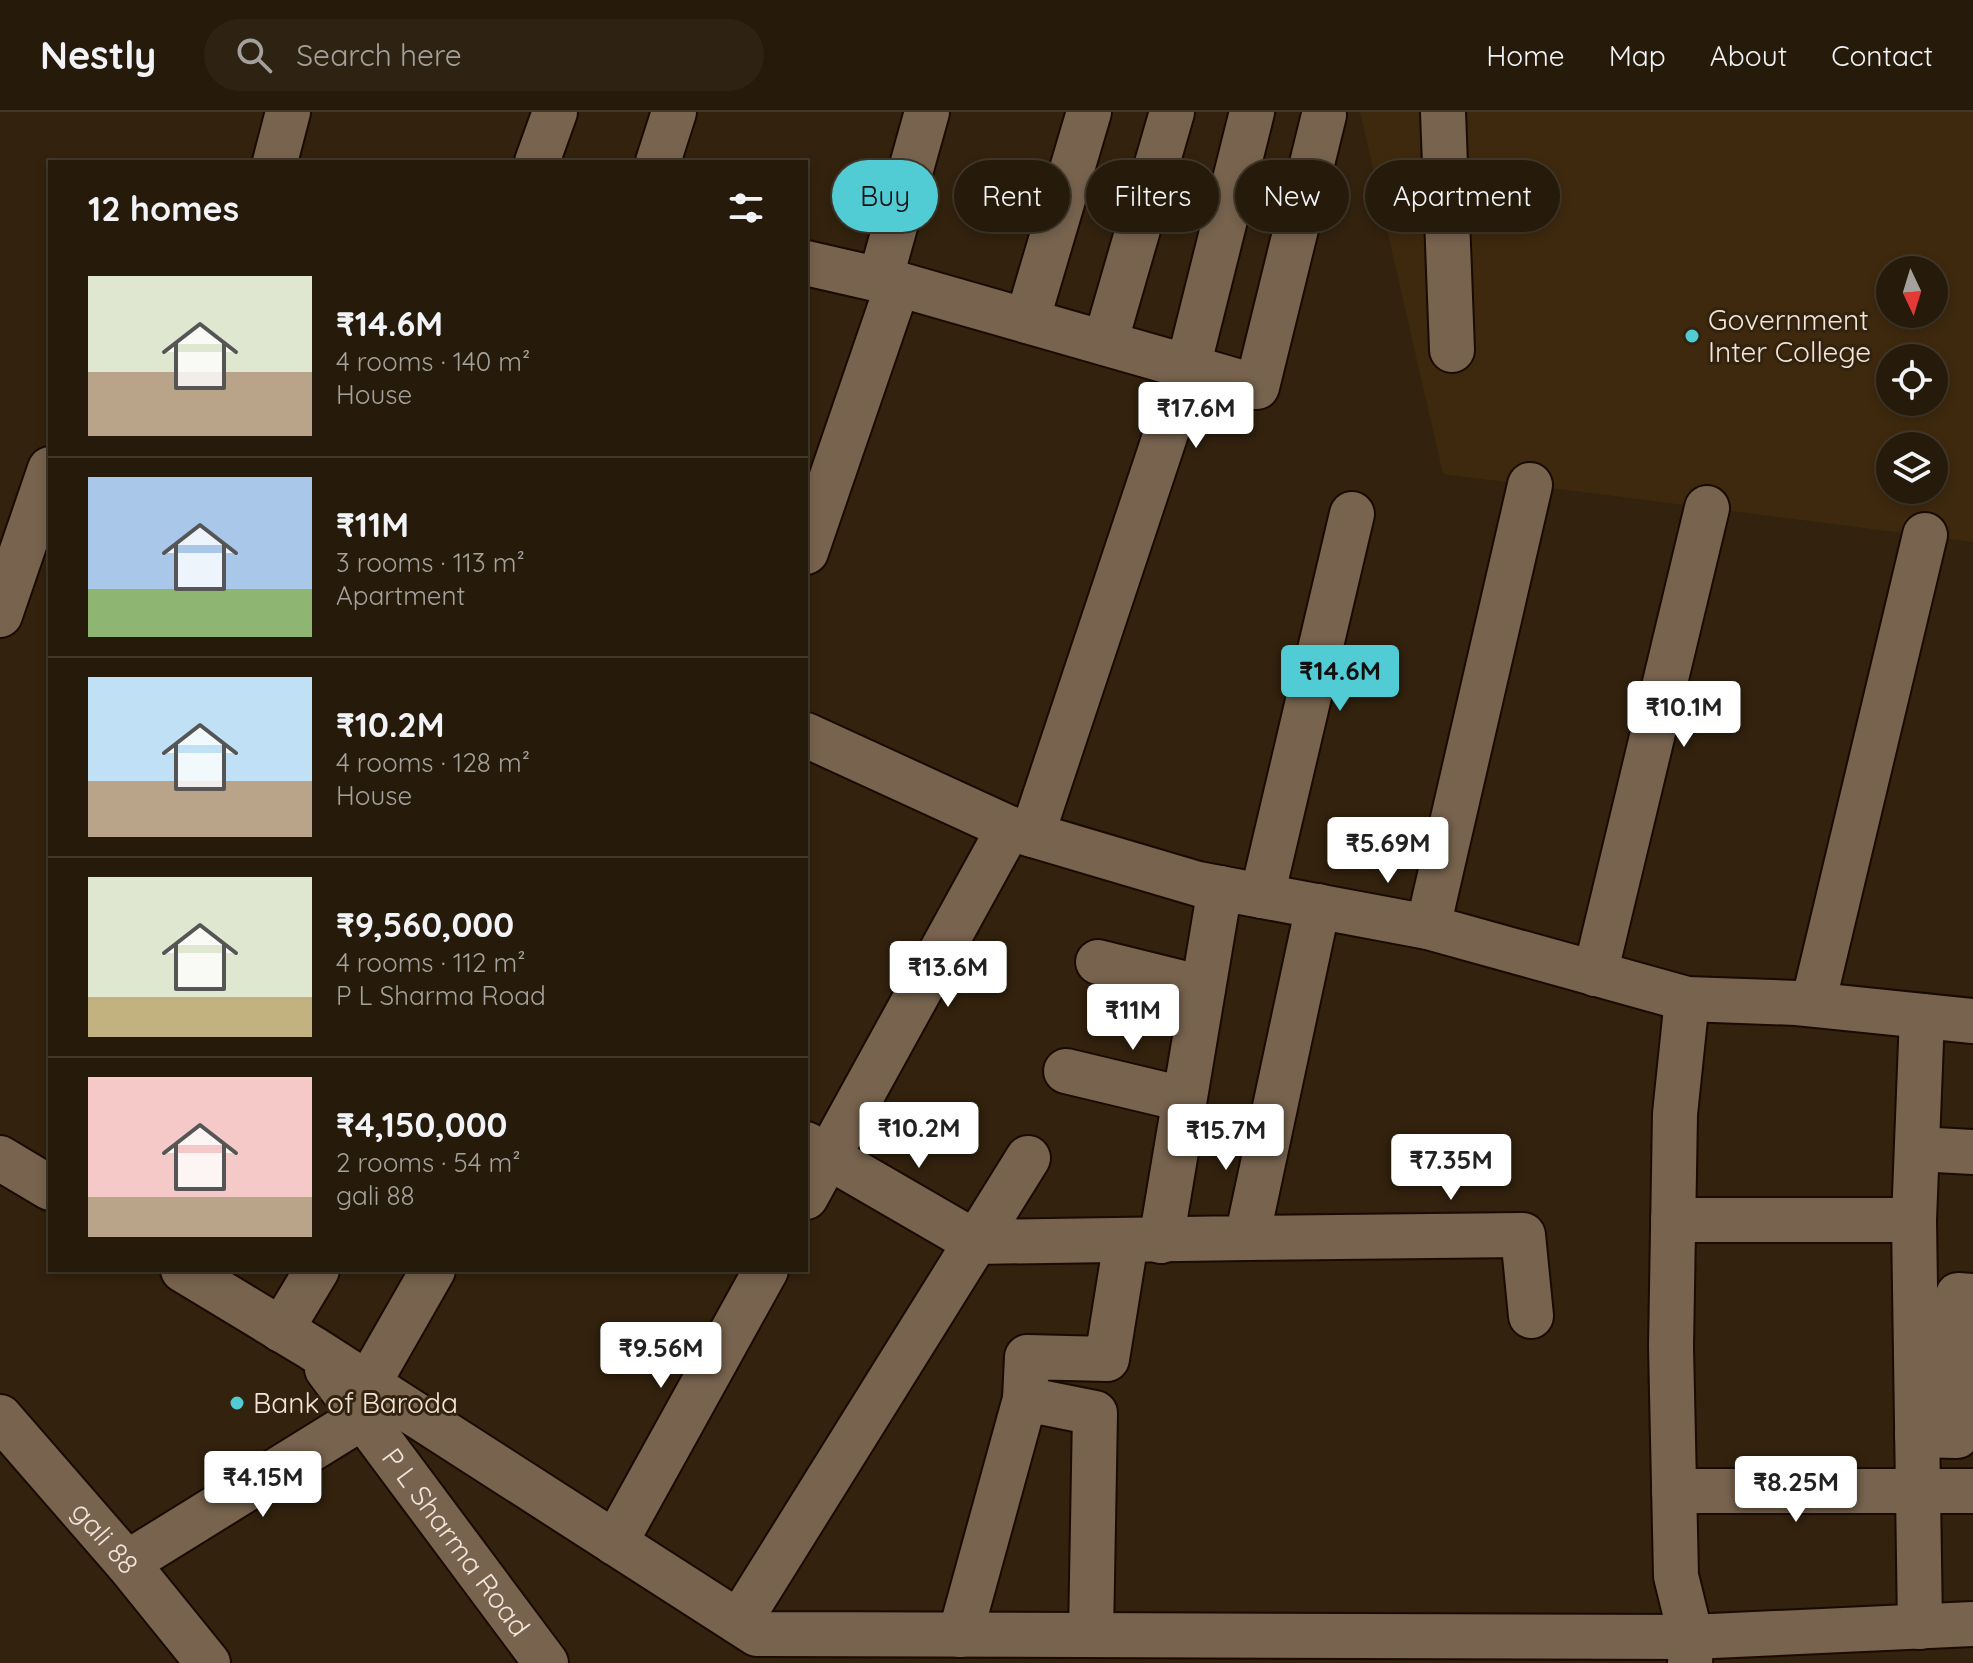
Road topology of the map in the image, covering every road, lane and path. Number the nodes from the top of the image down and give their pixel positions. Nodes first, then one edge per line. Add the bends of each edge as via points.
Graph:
1 (288, 112) edge
2 (555, 112) edge
3 (674, 112) edge
4 (927, 112) edge
5 (1089, 112) edge
6 (1172, 112) edge
7 (1252, 112) edge
8 (1443, 112) edge
9 (1324, 115) dead end
10 (276, 160) edge
11 (538, 160) edge
12 (659, 160) edge
13 (808, 263) edge
14 (898, 284) junction
15 (1027, 321) junction
16 (1105, 343) junction
17 (1452, 350) dead end
18 (1188, 367) junction
19 (1530, 485) dead end
20 (29, 489) edge
21 (1707, 508) dead end
22 (1352, 514) dead end
23 (1925, 535) dead end
24 (808, 546) edge
25 (0, 615) edge
26 (808, 736) edge
27 (1021, 831) junction
28 (1220, 888) junction
29 (1262, 896) junction
30 (1318, 906) junction
31 (1428, 927) junction
32 (1098, 962) dead end
33 (1595, 974) junction
34 (1203, 988) junction
35 (1687, 999) junction
36 (1813, 1004) junction
37 (1922, 1016) junction
38 (1973, 1021) edge
39 (1066, 1071) dead end
40 (1183, 1099) junction
41 (1917, 1149) junction
42 (817, 1151) edge
43 (1973, 1152) edge
44 (0, 1158) edge
45 (1028, 1158) dead end
46 (46, 1179) edge
47 (808, 1189) edge
48 (1673, 1220) junction
49 (1914, 1220) junction
50 (1247, 1238) junction
51 (1143, 1241) junction
52 (975, 1242) junction
53 (186, 1272) edge
54 (316, 1272) edge
55 (432, 1272) edge
56 (765, 1272) edge
57 (1973, 1296) edge
58 (1531, 1316) dead end
59 (296, 1339) junction
60 (1025, 1399) junction
61 (365, 1400) junction
62 (0, 1417) edge
63 (1917, 1435) junction
64 (1918, 1490) junction
65 (1674, 1491) junction
66 (1973, 1491) edge
67 (615, 1543) junction
68 (127, 1563) junction
69 (739, 1622) junction
70 (1973, 1624) edge
71 (1920, 1627) junction
72 (960, 1635) junction
73 (1091, 1635) junction
74 (1149, 1649) edge
75 (1492, 1650) edge
76 (1691, 1650) edge
77 (208, 1663) edge
78 (546, 1663) edge

1 - 10 street
2 - 11 street
3 - 12 street
4 - 14 street via 882,273
5 - 15 street
6 - 16 street
7 - 18 street
8 - 17 street
9 - 18 street via 1257,387
13 - 14 street
14 - 15 street
14 - 24 street
15 - 16 street
16 - 18 street
18 - 27 street
19 - 31 street
20 - 25 street
21 - 33 street
22 - 29 street
23 - 36 street
26 - 27 street
27 - 28 street
27 - 42 street
28 - 29 street
28 - 34 street
29 - 30 street
30 - 31 street
30 - 50 street
31 - 33 street
32 - 34 street
33 - 35 street
34 - 40 street
35 - 36 street
35 - 48 street via 1675,1114
36 - 37 street
37 - 38 street
37 - 41 street
39 - 40 street
40 - 51 street
41 - 43 street
41 - 49 street
42 - 47 street
42 - 52 street
44 - 46 street
45 - 52 street
48 - 49 street
48 - 65 street
49 - 63 street
50 - 51 street
50 - 58 street via 1523,1235
51 - 52 street
51 - 60 street via 1107,1359 1027,1357
52 - 69 street
53 - 59 street
54 - 59 street
55 - 61 street
56 - 67 street
57 - 63 street via 1958,1295 1957,1436
59 - 61 street
60 - 72 street
60 - 73 street via 1095,1413
61 - 67 street
61 - 68 street
61 - 78 street, P L Sharma Road
62 - 68 street, gali 88
63 - 64 street
64 - 65 street
64 - 66 street
64 - 71 street
65 - 76 street via 1676,1576
67 - 69 street
68 - 77 street, gali 88
69 - 72 street via 757,1634
70 - 71 street
71 - 76 street
72 - 73 street
73 - 74 street
74 - 75 street
75 - 76 street

